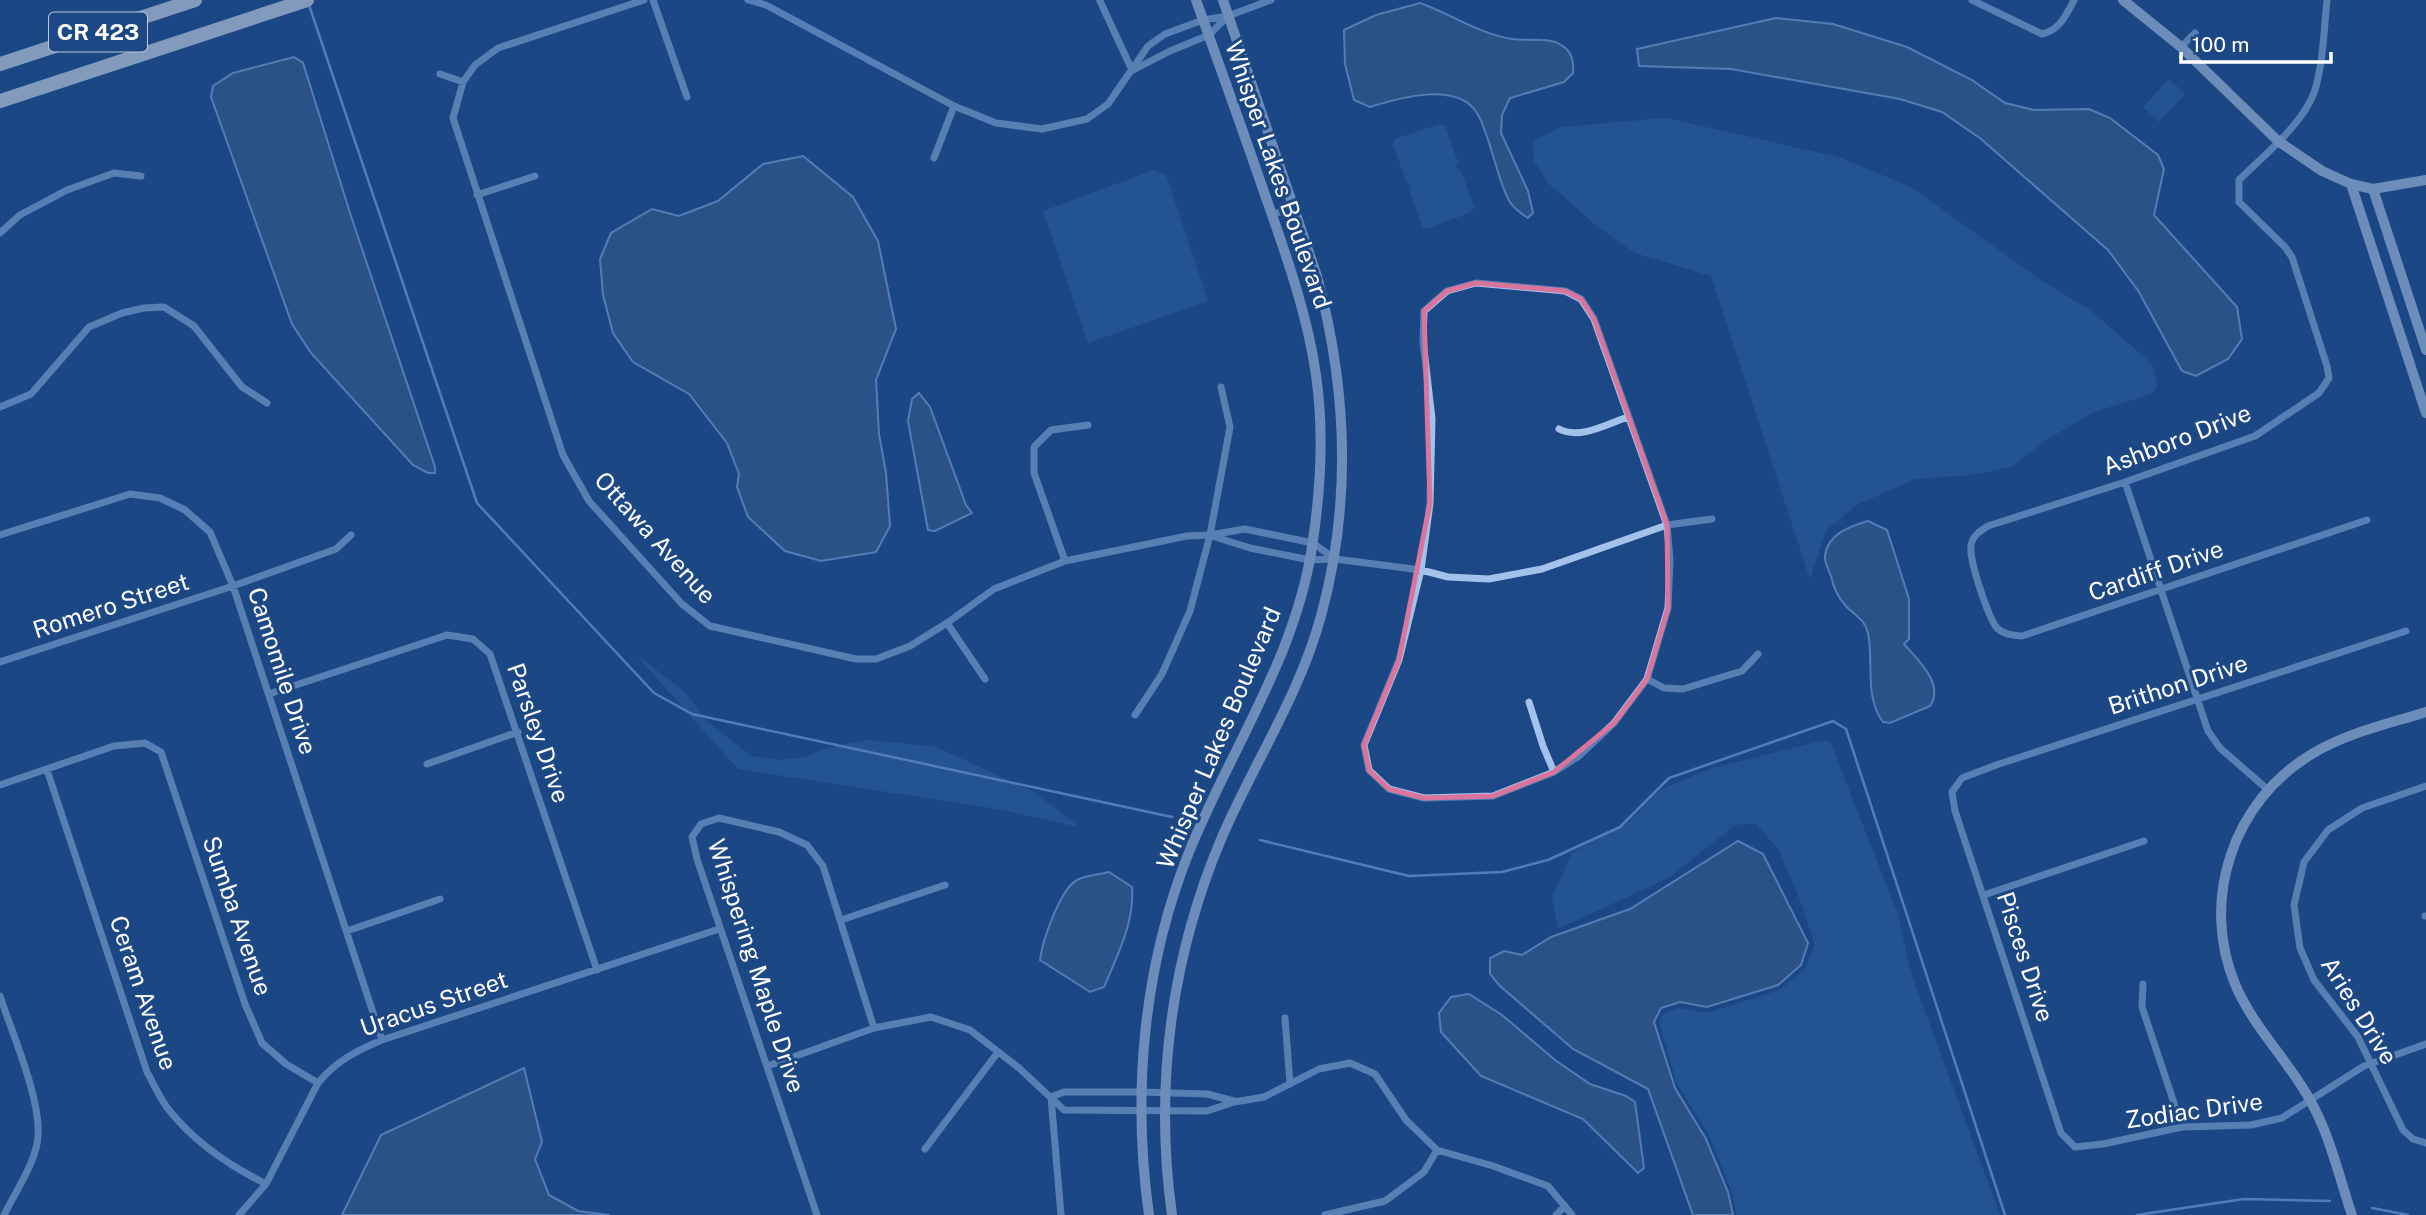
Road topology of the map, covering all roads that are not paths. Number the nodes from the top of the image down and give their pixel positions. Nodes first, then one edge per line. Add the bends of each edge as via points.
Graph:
1 (195, 0) edge
2 (644, 0) edge
3 (653, 0) edge
4 (748, 0) edge
5 (1196, 0) edge
6 (1223, 0) edge
7 (1271, 0) edge
8 (1972, 0) edge
9 (2074, 0) edge
10 (2123, 0) edge
11 (2327, 0) edge
12 (304, 1) edge
13 (1100, 1) edge
14 (767, 3) edge
15 (1228, 16) junction
16 (1203, 20) junction
17 (2195, 33) dead end
18 (1209, 36) junction
19 (2181, 47) junction
20 (0, 64) edge
21 (1132, 71) junction
22 (440, 74) dead end
23 (463, 82) junction
24 (688, 97) dead end
25 (0, 101) edge
26 (954, 106) junction
27 (2278, 141) junction
28 (934, 158) dead end
29 (141, 176) dead end
30 (535, 176) dead end
31 (2426, 180) edge
32 (2351, 184) junction
33 (2373, 189) junction
34 (477, 195) junction
35 (1294, 209) junction
36 (1272, 214) junction
37 (0, 233) edge
38 (2426, 350) edge
39 (1221, 387) dead end
40 (267, 403) dead end
41 (0, 407) edge
42 (2426, 413) edge
43 (1628, 416) junction
44 (1088, 425) dead end
45 (1559, 429) dead end
46 (2125, 482) junction
47 (1712, 519) dead end
48 (2367, 520) dead end
49 (1667, 525) junction
50 (0, 535) edge
51 (351, 535) dead end
52 (1210, 535) junction
53 (1313, 543) junction
54 (1335, 559) junction
55 (1310, 560) junction
56 (1065, 561) junction
57 (1420, 570) junction
58 (233, 586) junction
59 (1982, 589) joint
60 (2160, 590) junction
61 (947, 623) junction
62 (2406, 631) dead end
63 (1758, 654) dead end
64 (0, 662) edge
65 (985, 679) dead end
66 (1647, 679) junction
67 (269, 694) junction
68 (2196, 699) junction
69 (1529, 702) dead end
70 (2426, 712) edge
71 (1135, 715) dead end
72 (518, 732) junction
73 (427, 764) dead end
74 (47, 770) junction
75 (1554, 772) junction
76 (1962, 778) joint
77 (0, 785) edge
78 (2426, 786) edge
79 (2267, 789) junction
80 (2144, 841) dead end
81 (945, 885) dead end
82 (1984, 895) junction
83 (440, 899) dead end
84 (841, 920) junction
85 (719, 929) junction
86 (347, 931) junction
87 (597, 970) junction
88 (2143, 984) dead end
89 (0, 996) edge
90 (1285, 1018) dead end
91 (874, 1028) junction
92 (382, 1040) junction
93 (2426, 1044) edge
94 (998, 1052) junction
95 (2372, 1063) junction
96 (768, 1066) junction
97 (318, 1083) junction
98 (1290, 1084) junction
99 (1141, 1092) junction
100 (1165, 1093) junction
101 (1051, 1097) junction
102 (2310, 1100) junction
103 (1234, 1101) junction
104 (1141, 1111) junction
105 (1164, 1111) junction
106 (2182, 1127) junction
107 (2426, 1143) edge
108 (2075, 1147) joint
109 (925, 1149) dead end
110 (1437, 1150) junction
111 (266, 1184) junction
112 (1565, 1206) junction
113 (4, 1215) edge
114 (239, 1215) edge
115 (817, 1215) edge
116 (1061, 1215) edge
117 (1149, 1215) edge
118 (1172, 1215) edge
119 (1325, 1215) edge
120 (1556, 1215) edge
121 (1572, 1215) edge
122 (2352, 1215) edge

1 - 20 highway, CR 423
2 - 23 street, Ottawa Avenue via 498,48 475,65
3 - 24 street
4 - 14 street
5 - 16 street, Whisper Lakes Boulevard
6 - 15 street, Whisper Lakes Boulevard
7 - 15 street
8 - 9 street via 2042,34 2061,24
10 - 19 street
11 - 27 street via 2313,94
12 - 25 highway, CR 423
13 - 21 street
14 - 26 street
15 - 16 street
15 - 18 street
15 - 35 street, Whisper Lakes Boulevard
16 - 18 street, Whisper Lakes Boulevard
16 - 21 street via 1165,34 1148,46
17 - 19 street
18 - 21 street
18 - 36 street, Whisper Lakes Boulevard
19 - 27 street
21 - 26 street via 1108,104 1087,119 1042,129 996,123
22 - 23 street
23 - 34 street, Ottawa Avenue via 453,118
26 - 28 street
27 - 32 street via 2322,171
27 - 46 street, Ashboro Drive via 2239,180 2239,202 2292,257 2329,378 2319,393 2255,436
29 - 37 street via 114,173 67,190 20,215
30 - 34 street
31 - 33 street
32 - 33 street
32 - 42 street
33 - 38 street
34 - 61 street, Ottawa Avenue via 563,455 589,500 682,604 710,626 856,659 876,659 910,646
35 - 36 street
35 - 54 street, Whisper Lakes Boulevard via 1328,317 1337,372 1342,491
36 - 53 street, Whisper Lakes Boulevard via 1300,297 1316,377 1321,453
39 - 52 street via 1230,427
40 - 41 street via 242,387 194,326 164,307 154,307 122,313 89,327 31,394
43 - 45 street via 1581,433
43 - 49 street
43 - 57 street via 1594,318 1581,299 1565,291 1476,283 1447,291 1424,311 1432,419 1430,503
44 - 56 street via 1051,430 1034,447 1034,473
46 - 59 street, Ashboro Drive via 1977,533 1971,556
46 - 60 street
47 - 49 street, Ottawa Avenue
48 - 60 street, Cardiff Drive
49 - 57 street, Ottawa Avenue via 1542,569 1489,579
49 - 66 street via 1668,608
50 - 58 street, Camomile Drive via 130,494 160,499 185,510 210,531
51 - 58 street, Romero Street via 336,549
52 - 53 street, Ottawa Avenue via 1245,529
52 - 55 street, Ottawa Avenue
52 - 56 street, Ottawa Avenue
52 - 71 street via 1190,611 1162,674
53 - 54 street, Ottawa Avenue
53 - 55 street, Whisper Lakes Boulevard
54 - 55 street, Ottawa Avenue
54 - 57 street, Ottawa Avenue
54 - 100 street, Whisper Lakes Boulevard via 1308,656 1222,837 1199,897 1180,961
55 - 99 street, Whisper Lakes Boulevard via 1286,645 1189,854 1168,915 1154,970
56 - 61 street, Ottawa Avenue via 994,589
57 - 75 street via 1399,660 1364,745 1369,770 1389,789 1424,798 1493,796
58 - 64 street, Romero Street
58 - 67 street, Camomile Drive
59 - 60 street, Cardiff Drive via 1998,629 2022,636
60 - 68 street
61 - 65 street
62 - 68 street, Brithon Drive
63 - 66 street via 1742,671 1683,690 1664,688
66 - 75 street via 1614,723 1580,756
67 - 72 street, Parsley Drive via 447,635 473,639 491,654
67 - 86 street, Camomile Drive
68 - 76 street, Brithon Drive
68 - 79 street via 2216,743
69 - 75 street
70 - 79 street via 2325,746
72 - 73 street
72 - 87 street, Parsley Drive
74 - 77 street
74 - 97 street, Sumba Avenue via 114,746 145,743 161,752 262,1043
74 - 111 street, Ceram Avenue via 147,1072 169,1110 202,1144
76 - 82 street, Pisces Drive via 1952,792 1955,811
78 - 95 street, Aries Drive via 2362,808 2328,830 2304,862 2294,905 2300,948 2314,980
79 - 102 street via 2244,823 2228,862 2221,908 2223,942 2239,994
80 - 82 street
81 - 84 street
82 - 108 street, Pisces Drive via 2062,1133
83 - 86 street
84 - 85 street, Whispering Maple Drive via 823,866 807,845 779,832 719,818 701,824 692,837
84 - 91 street, Whispering Maple Drive
85 - 87 street, Uracus Street
85 - 96 street, Whispering Maple Drive
86 - 92 street, Camomile Drive
87 - 92 street, Uracus Street
88 - 106 street via 2142,1007
89 - 113 street via 34,1100 38,1138
90 - 98 street
91 - 94 street via 931,1017 970,1030
91 - 96 street
92 - 97 street, Uracus Street via 351,1053
93 - 95 street, Zodiac Drive
94 - 101 street
94 - 109 street
95 - 102 street, Zodiac Drive
95 - 107 street, Aries Drive via 2403,1130
96 - 115 street, Whispering Maple Drive
97 - 111 street, Uracus Street
98 - 103 street via 1264,1097
98 - 110 street via 1319,1069 1350,1063 1375,1074 1406,1120
99 - 100 street
99 - 101 street via 1064,1092
99 - 104 street, Whisper Lakes Boulevard
100 - 103 street via 1208,1094
100 - 105 street, Whisper Lakes Boulevard
101 - 104 street via 1064,1110
101 - 116 street
102 - 106 street, Zodiac Drive via 2282,1118 2251,1125
102 - 122 street
103 - 105 street via 1207,1111
104 - 105 street
104 - 117 street, Whisper Lakes Boulevard
105 - 118 street, Whisper Lakes Boulevard
106 - 108 street, Zodiac Drive
110 - 112 street via 1548,1186
110 - 119 street via 1424,1172 1385,1201
111 - 114 street, Uracus Street
112 - 120 street
112 - 121 street

